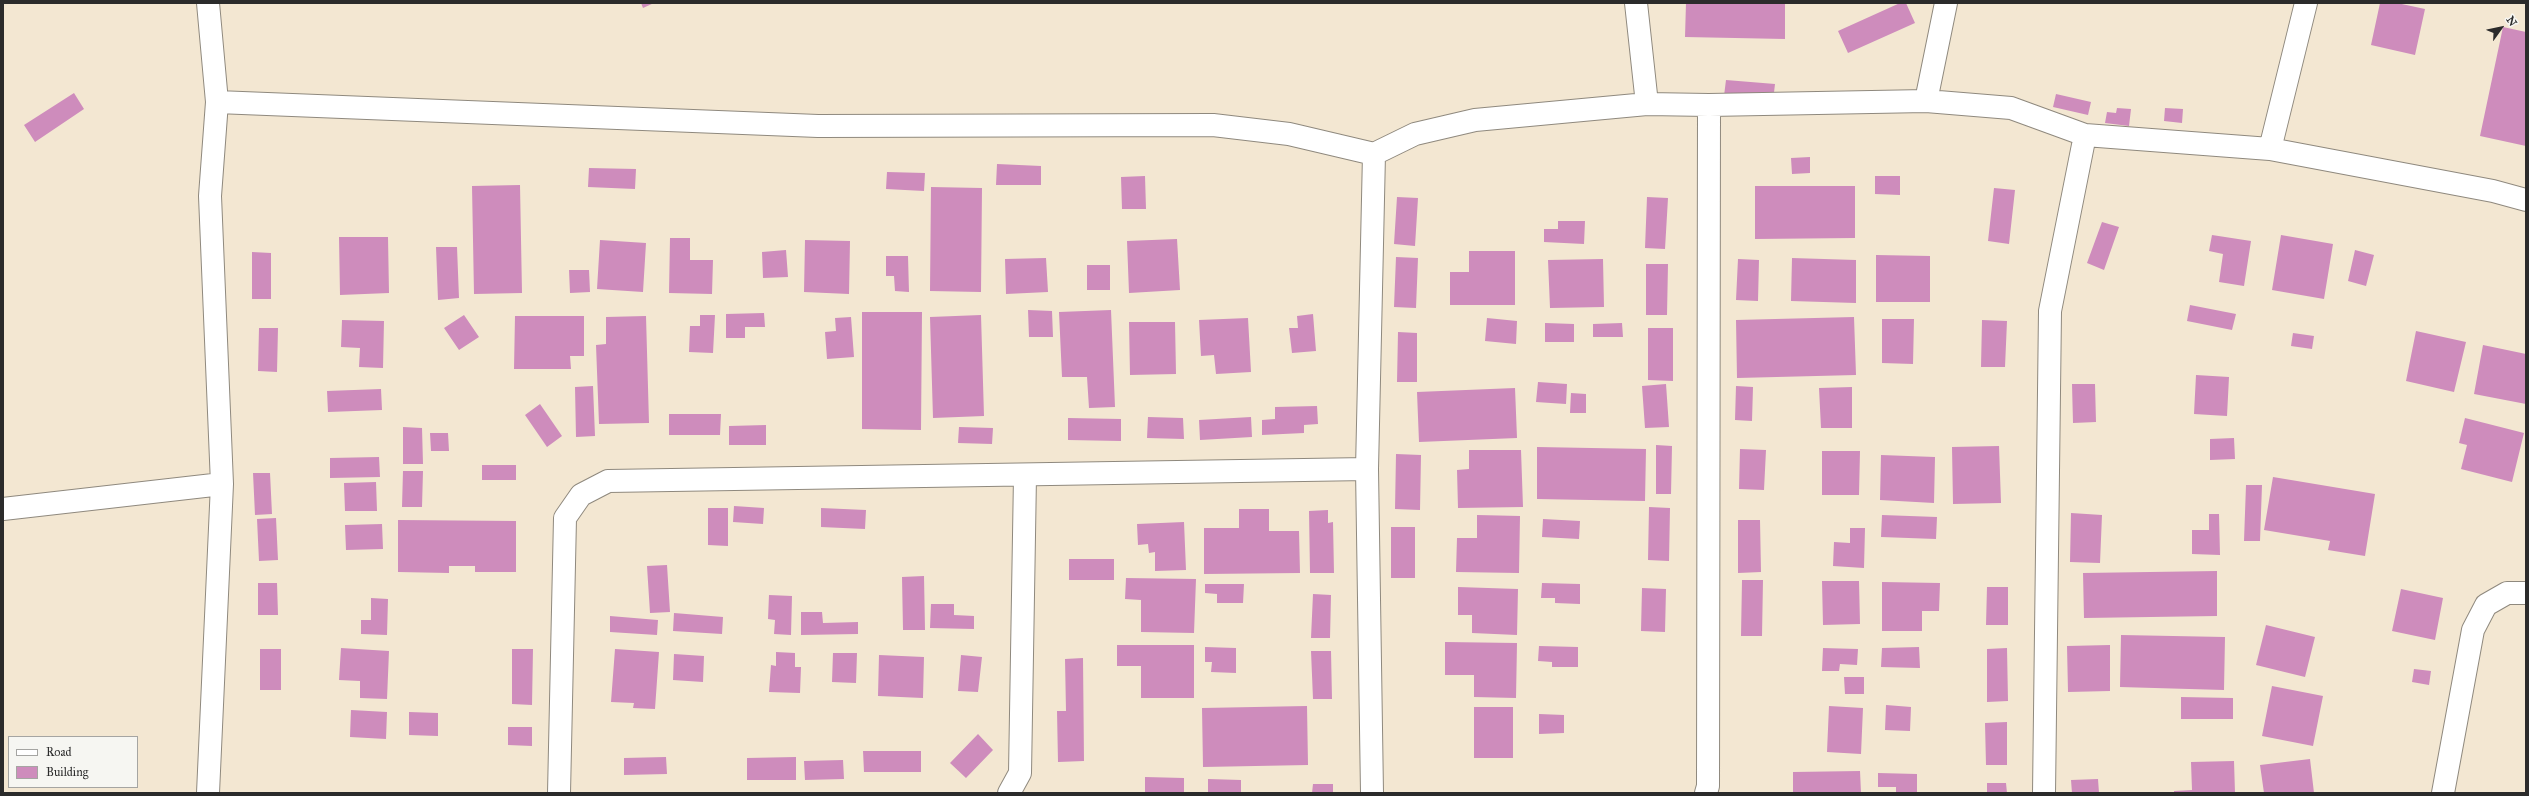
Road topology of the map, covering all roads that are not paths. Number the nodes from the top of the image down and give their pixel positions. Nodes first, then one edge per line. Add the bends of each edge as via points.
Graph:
1 (208, 3) edge
2 (1636, 3) edge
3 (1946, 3) edge
4 (2306, 3) edge
5 (1926, 101) junction
6 (217, 102) junction
7 (1647, 104) junction
8 (1710, 106) junction
9 (2085, 135) junction
10 (2270, 149) junction
11 (1374, 154) junction
12 (2526, 200) edge
13 (1367, 469) junction
14 (1025, 476) junction
15 (222, 484) junction
16 (3, 509) edge
17 (2526, 593) edge
18 (208, 793) edge
19 (559, 793) edge
20 (1009, 793) edge
21 (1372, 793) edge
22 (1706, 793) edge
23 (2044, 793) edge
24 (2443, 793) edge

1 - 6 street
2 - 7 street
3 - 5 street
4 - 10 street
5 - 8 street
5 - 9 street via 2011,108
6 - 11 street via 818,126 1213,125 1289,134
6 - 15 street via 210,196
7 - 8 street
7 - 11 street via 1475,120 1415,134
8 - 22 street
9 - 10 street
9 - 23 street via 2050,310
10 - 12 street via 2493,191
11 - 13 street
13 - 14 street
13 - 21 street
14 - 19 street via 608,481 581,495 565,518
14 - 20 street via 1020,773
15 - 16 street
15 - 18 street
17 - 24 street via 2507,593 2486,605 2473,630

